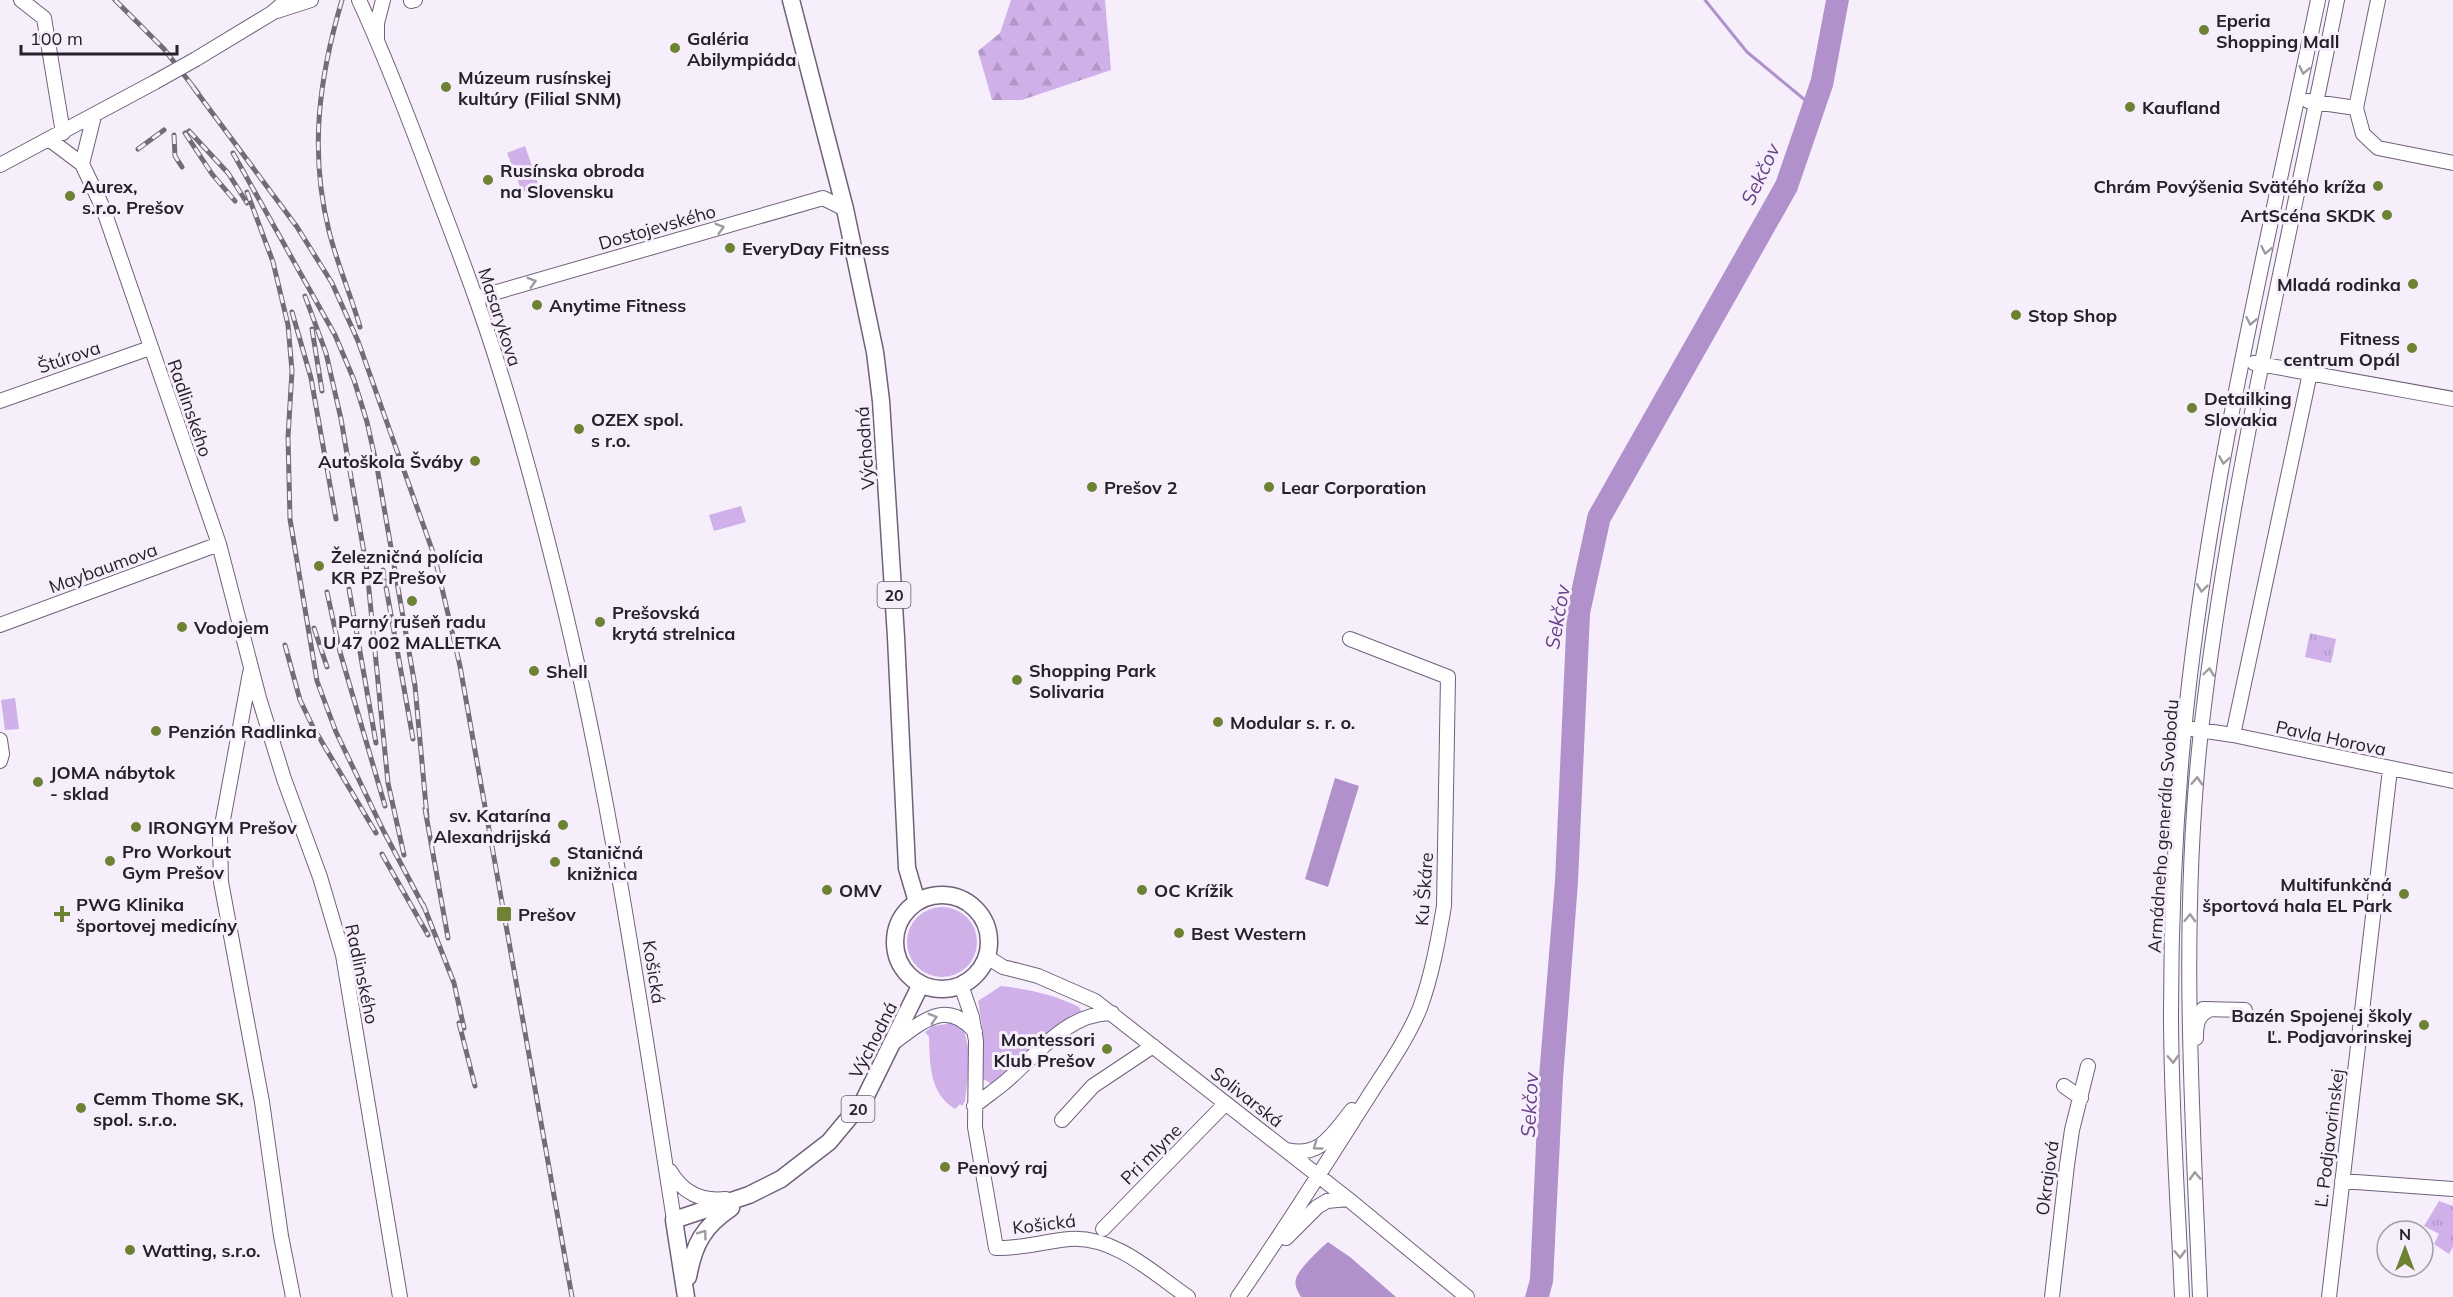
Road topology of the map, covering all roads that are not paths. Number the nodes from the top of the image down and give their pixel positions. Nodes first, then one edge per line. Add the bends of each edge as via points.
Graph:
1 (20, 0) edge
2 (287, 0) edge
3 (311, 0) edge
4 (359, 0) edge
5 (383, 0) edge
6 (791, 0) edge
7 (2318, 0) edge
8 (2337, 0) edge
9 (2378, 0) edge
10 (272, 13) junction
11 (377, 40) junction
12 (2298, 99) junction
13 (2317, 102) junction
14 (2356, 108) junction
15 (94, 116) junction
16 (63, 133) junction
17 (50, 140) junction
18 (2453, 163) edge
19 (82, 164) junction
20 (0, 165) edge
21 (837, 176) junction
22 (823, 198) junction
23 (845, 209) junction
24 (476, 298) junction
25 (150, 348) junction
26 (2243, 361) junction
27 (2261, 364) junction
28 (2310, 373) junction
29 (2453, 399) edge
30 (0, 401) edge
31 (219, 544) junction
32 (0, 625) edge
33 (1350, 639) dead end
34 (574, 655) joint
35 (251, 668) junction
36 (2185, 728) junction
37 (2201, 730) junction
38 (2233, 735) junction
39 (0, 740) edge
40 (0, 761) edge
41 (2390, 769) junction
42 (2453, 781) edge
43 (917, 902) junction
44 (2173, 908) junction
45 (987, 957) junction
46 (2189, 977) junction
47 (921, 984) junction
48 (961, 985) junction
49 (2188, 1008) junction
50 (2216, 1009) junction
51 (2246, 1010) dead end
52 (1112, 1014) junction
53 (2171, 1017) junction
54 (975, 1032) junction
55 (893, 1043) junction
56 (1153, 1046) junction
57 (2088, 1066) dead end
58 (1384, 1072) junction
59 (2064, 1086) dead end
60 (2191, 1087) junction
61 (2081, 1098) junction
62 (1225, 1104) junction
63 (974, 1106) junction
64 (1062, 1120) dead end
65 (1281, 1147) junction
66 (665, 1164) junction
67 (1318, 1177) junction
68 (2342, 1181) junction
69 (2453, 1189) edge
70 (749, 1196) junction
71 (1348, 1199) junction
72 (674, 1220) junction
73 (1103, 1229) dead end
74 (1258, 1268) junction
75 (686, 1293) edge
76 (293, 1297) edge
77 (400, 1297) edge
78 (1188, 1297) edge
79 (1238, 1297) edge
80 (1467, 1297) edge
81 (2052, 1297) edge
82 (2182, 1297) edge
83 (2200, 1297) edge
84 (2329, 1297) edge

1 - 16 street via 44,18
2 - 10 street
3 - 10 street
4 - 11 street, Masarykova
5 - 11 street
6 - 21 main road, Východná / 20
7 -> 12 street, Armádneho generála Svobodu
8 - 13 street, Armádneho generála Svobodu
9 - 14 street
10 - 15 street, bridge
11 - 24 street, Masarykova
12 - 13 street
12 -> 26 street, Armádneho generála Svobodu
13 - 14 street
13 - 27 street, Armádneho generála Svobodu
14 - 18 street via 2363,134 2378,148
15 - 16 street
15 - 19 street
16 - 17 street
17 - 19 street, Radlinského
17 - 20 street
19 - 25 street, Radlinského via 103,208
21 - 22 street
21 - 23 main road, Východná / 20
22 - 23 street
24 -> 22 street, Dostojevského
23 - 43 main road, Východná / 20 via 873,340 881,401 907,868
24 - 34 street, Masarykova via 544,529
25 - 30 street, Štúrova
25 - 31 street, Radlinského
26 - 27 street
26 -> 36 street, Armádneho generála Svobodu via 2205,562
27 - 28 street
37 -> 27 street, Armádneho generála Svobodu via 2227,546
28 - 29 street
28 - 38 street
31 - 32 street, Maybaumova
31 - 35 street, Radlinského
33 - 58 street, Ku Škáre via 1448,677 1441,926 1419,1010
34 - 66 street, Košická via 614,853
35 - 76 street, Radlinského via 220,836 221,882
35 - 77 street, Radlinského via 343,955
36 - 37 street, Pavla Horova
36 - 44 street, Armádneho generála Svobodu
37 - 38 street, Pavla Horova
46 -> 37 street, Armádneho generála Svobodu
38 - 41 street, Pavla Horova
39 - 40 street
41 - 42 street, Pavla Horova
41 - 68 street, Ľ. Podjavorinskej
43 - 45 main road via 946,895 973,906 988,929
43 - 47 main road via 906,911 895,935 896,950 905,970
44 - 49 street via 2179,945 2178,997
44 - 53 street, Armádneho generála Svobodu
45 - 48 main road via 972,978
45 - 52 street, Solivarská via 1003,967 1070,988
46 - 49 street, Armádneho generála Svobodu
46 - 50 street via 2196,999
47 - 48 main road via 934,988
47 - 55 main road, Východná / 20
48 - 54 street
49 - 50 street
49 - 53 street
49 - 60 street, Armádneho generála Svobodu
50 - 51 street
50 - 60 street via 2204,1012 2197,1020
52 - 56 street, Solivarská
52 - 63 street via 1093,1014 1064,1031
53 -> 82 street, Armádneho generála Svobodu
55 -> 54 street via 927,1018 938,1015 961,1020
54 - 63 street
55 - 70 main road, Východná / 20 via 864,1100 841,1130 781,1179
56 - 62 street, Solivarská
56 - 64 street via 1093,1086
57 - 61 street, Okrajová
58 -> 65 street via 1315,1150 1300,1153
58 - 67 street, Ku Škáre
59 - 61 street
83 -> 60 street, Armádneho generála Svobodu
61 - 81 street, Okrajová via 2061,1201
62 - 65 street, Solivarská
62 - 73 street, Pri mlyne
63 - 78 street, Košická via 996,1248 1092,1239 1125,1254
65 - 67 street, Solivarská
66 - 70 street via 678,1184 692,1194 712,1200
66 - 72 street, Košická
67 - 71 street, Solivarská
67 - 74 street
68 - 69 street
68 - 84 street, Ľ. Podjavorinskej
70 - 72 main road, Východná / 20
75 -> 70 main road via 699,1239 714,1219
71 - 74 street via 1327,1201 1317,1207
71 - 80 street, Solivarská
72 - 75 main road, Košická
74 - 79 street

